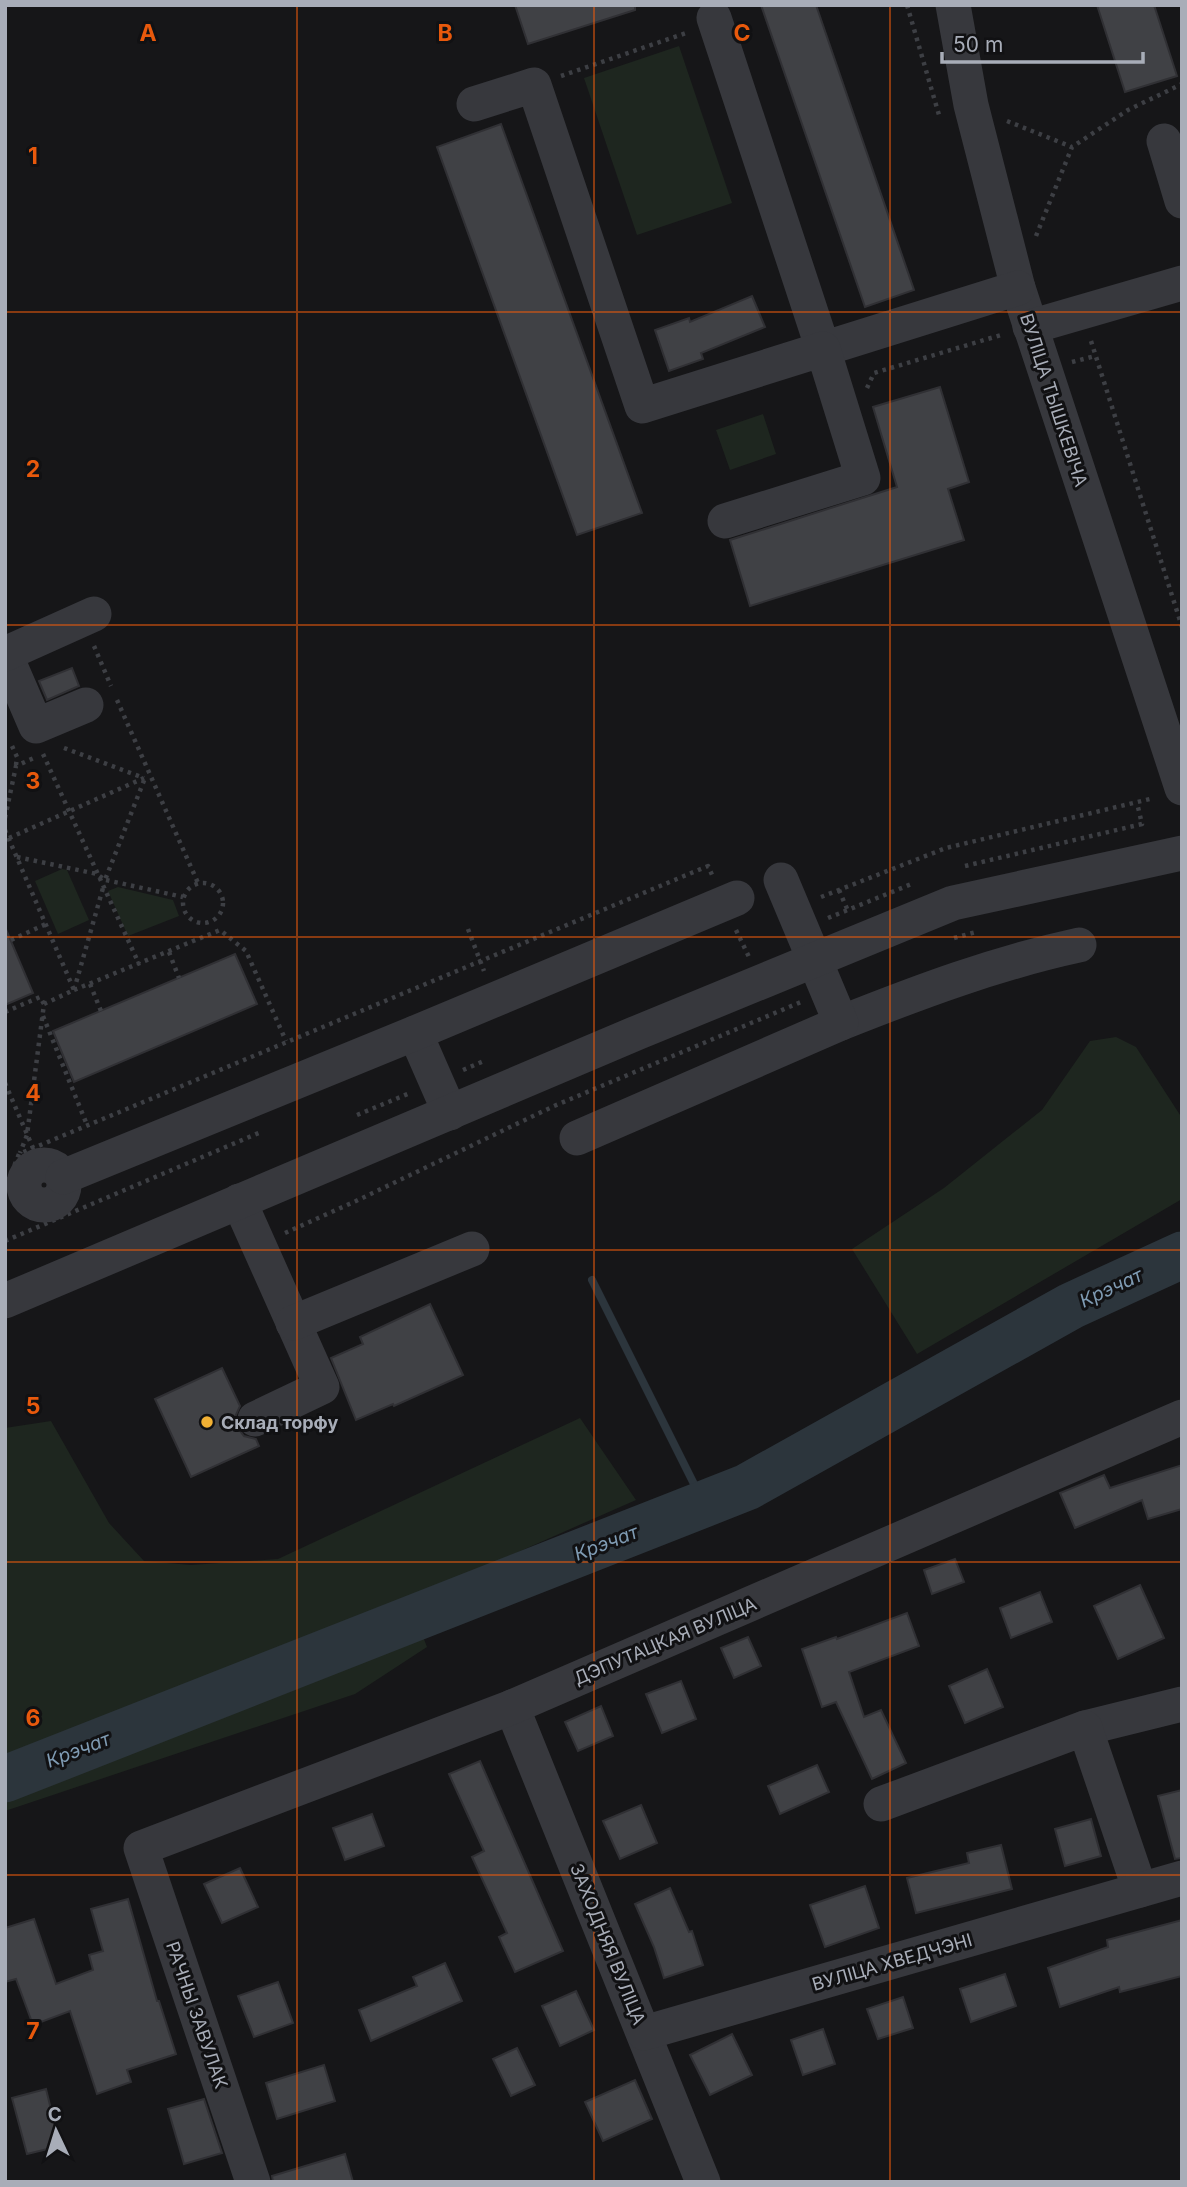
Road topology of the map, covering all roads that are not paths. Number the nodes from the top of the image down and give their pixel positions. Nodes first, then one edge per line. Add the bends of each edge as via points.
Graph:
1 (953, 5) edge
2 (715, 21) road end
3 (474, 104) dead end
4 (1164, 141) dead end
5 (1182, 201) edge
6 (1015, 277) junction
7 (1182, 283) edge
8 (1016, 331) junction
9 (823, 349) junction
10 (724, 522) dead end
11 (88, 617) road end
12 (5, 654) edge
13 (86, 705) dead end
14 (1170, 792) edge
15 (1182, 853) edge
16 (787, 894) road end
17 (737, 909) road end
18 (1079, 945) dead end
19 (814, 961) junction
20 (841, 1023) junction
21 (415, 1033) junction
22 (450, 1112) junction
23 (577, 1138) dead end
24 (63, 1177) dead end
25 (239, 1202) junction
26 (472, 1249) dead end
27 (5, 1301) edge
28 (293, 1323) junction
29 (1182, 1417) edge
30 (255, 1419) dead end
31 (1182, 1704) edge
32 (512, 1707) junction
33 (1085, 1728) junction
34 (881, 1804) dead end
35 (141, 1848) joint
36 (1182, 1878) edge
37 (1140, 1890) junction
38 (644, 2034) junction
39 (253, 2182) edge
40 (703, 2182) edge

1 - 6 street, ВУЛІЦА ТЫШКЕВІЧА via 971,104
2 - 9 street
3 - 9 street via 534,85 642,406
4 - 5 street
6 - 8 street, ВУЛІЦА ТЫШКЕВІЧА
6 - 9 street
7 - 8 street
8 - 14 street, ВУЛІЦА ТЫШКЕВІЧА
9 - 10 street via 863,478
11 - 12 street
12 - 13 street via 36,726
15 - 19 street via 953,904
16 - 19 street
17 - 21 street
18 - 20 street via 1022,957
19 - 20 street
19 - 22 street
20 - 23 street
21 - 22 street
21 - 24 street
22 - 25 street
25 - 27 street
25 - 28 street
26 - 28 street
28 - 30 street via 322,1387
29 - 32 street, ДЭПУТАЦКАЯ ВУЛІЦА
31 - 33 street
32 - 35 street, ДЭПУТАЦКАЯ ВУЛІЦА
32 - 38 street, ЗАХОДНЯЯ ВУЛІЦА
33 - 34 street
33 - 37 street
35 - 39 street, РАЧНЫ ЗАВУЛАК
36 - 37 street, ВУЛІЦА ХВЕДЧЭНІ
37 - 38 street, ВУЛІЦА ХВЕДЧЭНІ
38 - 40 street, ЗАХОДНЯЯ ВУЛІЦА

